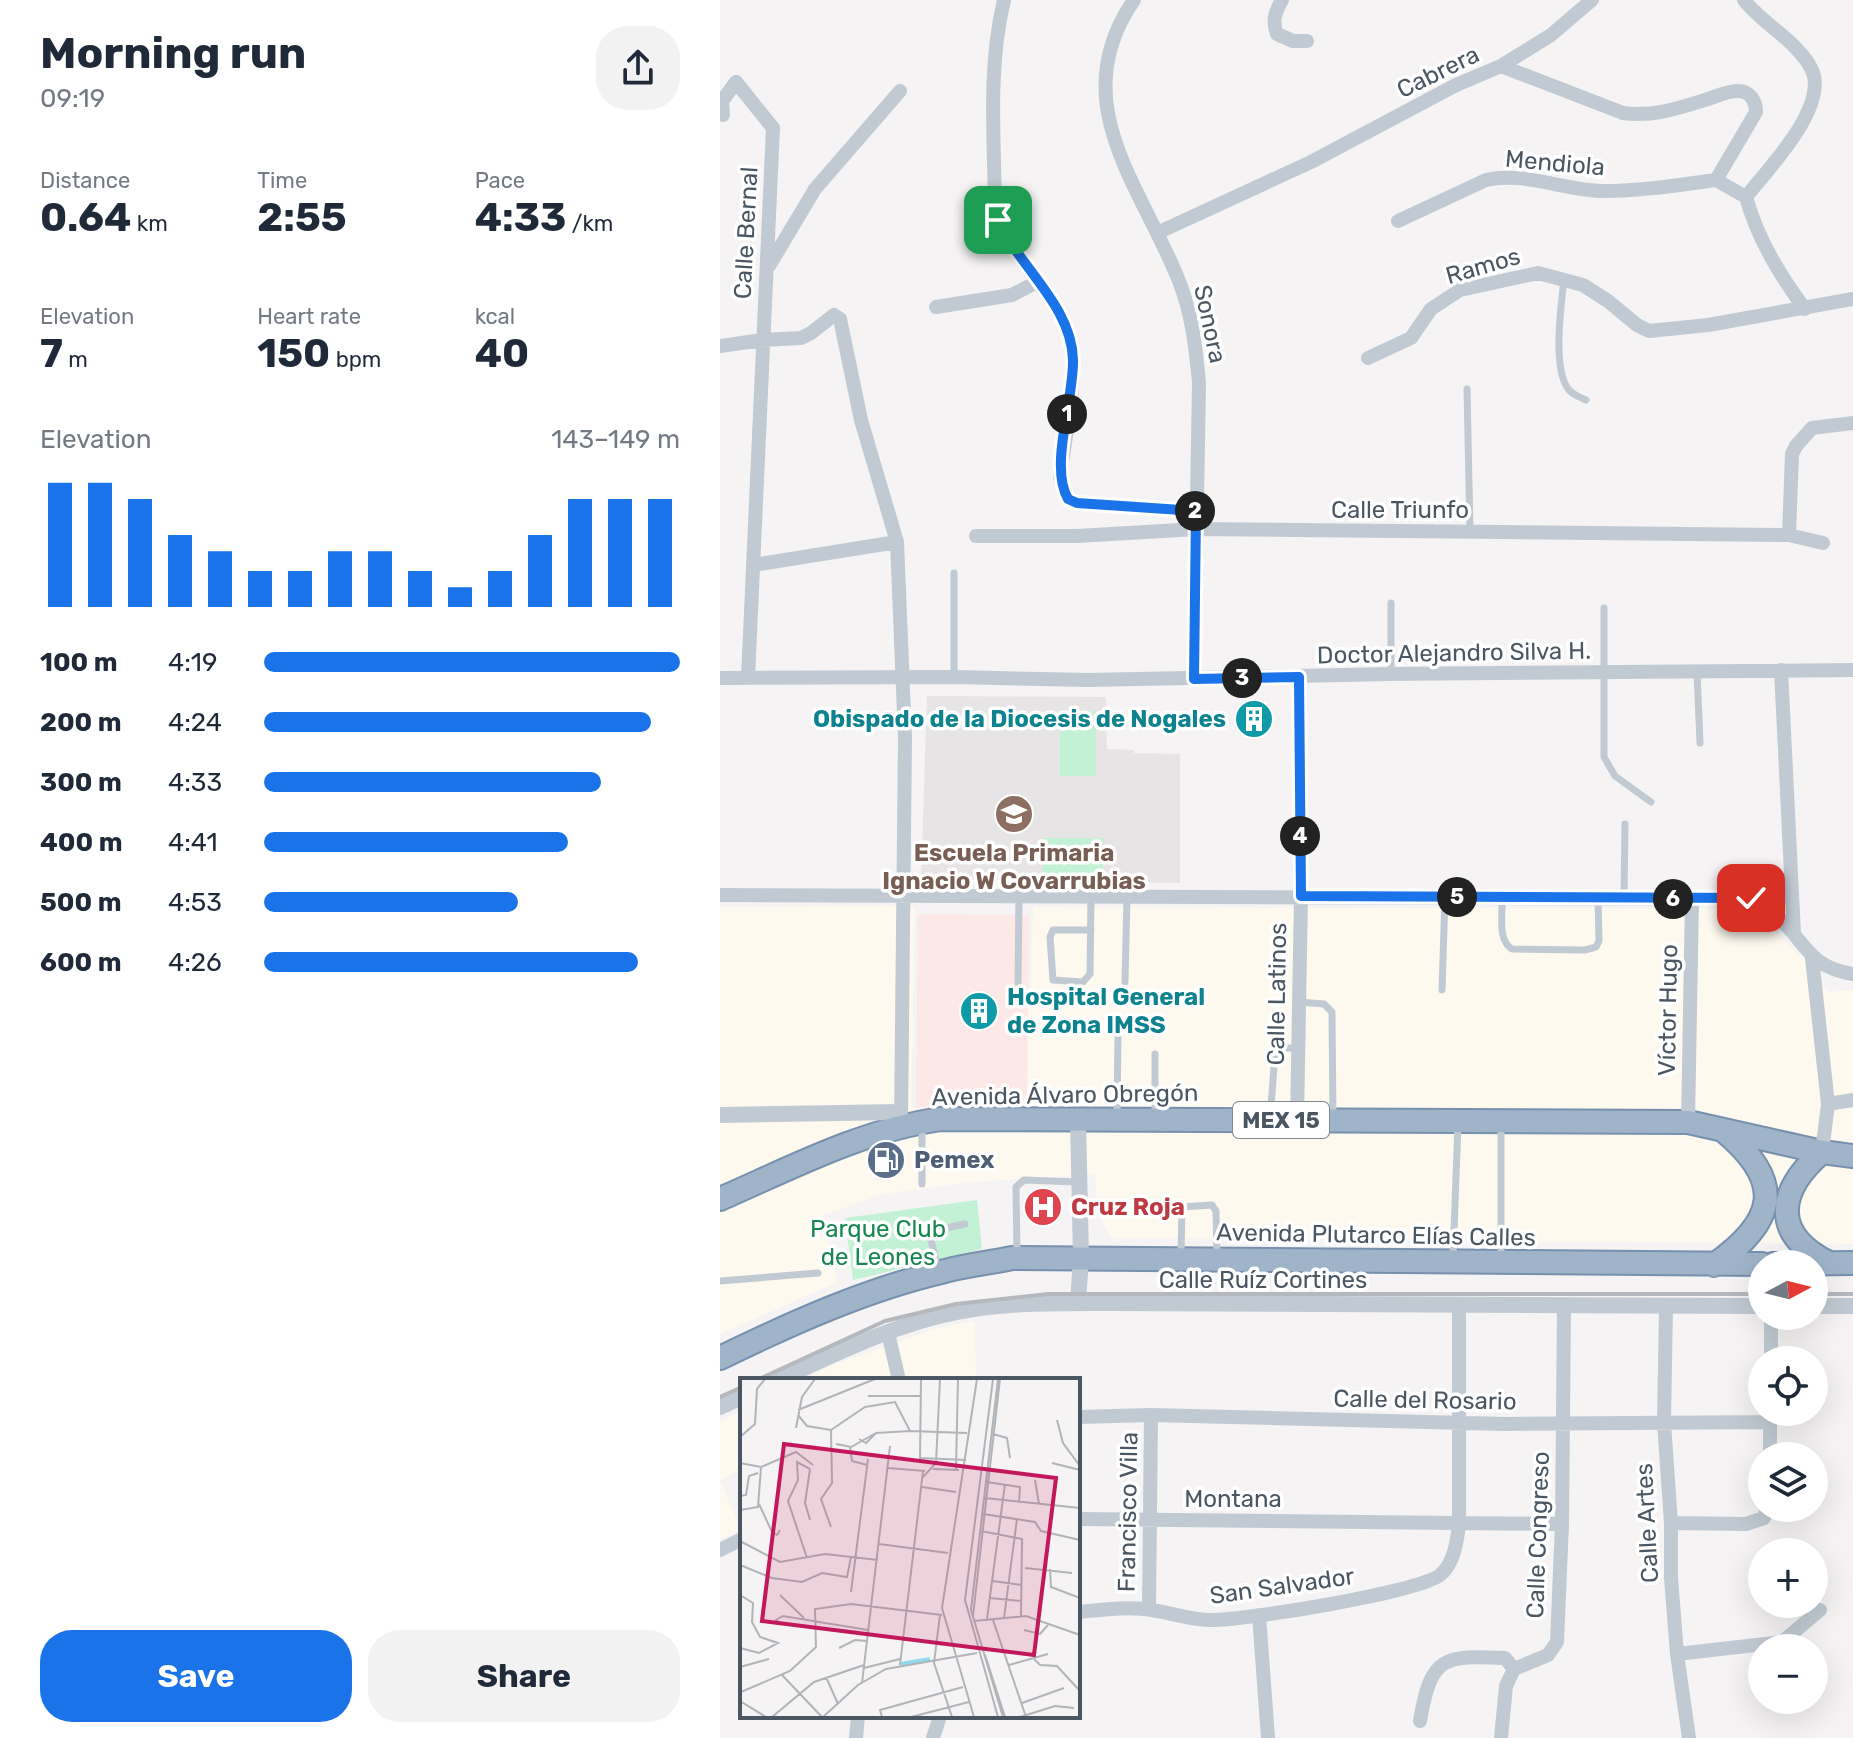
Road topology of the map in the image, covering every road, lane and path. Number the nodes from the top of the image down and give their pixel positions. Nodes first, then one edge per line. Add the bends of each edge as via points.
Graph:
1 (1004, 0) edge
2 (1134, 0) edge
3 (1282, 0) edge
4 (1592, 0) edge
5 (1744, 0) edge
6 (1307, 41) dead end
7 (1501, 66) junction
8 (900, 91) dead end
9 (723, 115) dead end
10 (1716, 180) junction
11 (1746, 197) junction
12 (1398, 221) dead end
13 (1157, 233) junction
14 (767, 270) junction
15 (1564, 278) junction
16 (1037, 282) junction
17 (1853, 299) edge
18 (936, 307) dead end
19 (1805, 309) junction
20 (762, 340) junction
21 (720, 346) edge
22 (1368, 358) dead end
23 (1467, 389) dead end
24 (1586, 400) dead end
25 (1853, 423) edge
26 (1196, 511) junction
27 (1197, 529) junction
28 (1470, 533) junction
29 (1789, 535) junction
30 (976, 536) dead end
31 (897, 542) junction
32 (1823, 543) dead end
33 (753, 565) junction
34 (954, 573) dead end
35 (1391, 603) dead end
36 (1604, 608) dead end
37 (1781, 670) junction
38 (1853, 670) edge
39 (1697, 672) junction
40 (1603, 673) junction
41 (1391, 674) junction
42 (902, 677) junction
43 (954, 677) junction
44 (1299, 677) junction
45 (720, 678) edge
46 (748, 678) junction
47 (1194, 679) junction
48 (1700, 743) dead end
49 (1651, 802) dead end
50 (1625, 824) dead end
51 (720, 895) edge
52 (903, 896) junction
53 (1019, 896) junction
54 (1091, 896) junction
55 (1127, 896) junction
56 (1301, 896) junction
57 (1791, 896) junction
58 (1445, 897) junction
59 (1502, 897) junction
60 (1598, 898) junction
61 (1624, 898) junction
62 (1751, 898) junction
63 (1692, 899) junction
64 (1091, 930) junction
65 (1794, 934) junction
66 (1812, 958) junction
67 (1853, 974) edge
68 (1125, 982) dead end
69 (1018, 984) dead end
70 (1442, 990) dead end
71 (1299, 1002) junction
72 (1118, 1033) dead end
73 (1298, 1048) junction
74 (1155, 1054) dead end
75 (1853, 1100) edge
76 (1828, 1104) junction
77 (720, 1115) edge
78 (1078, 1119) junction
79 (1117, 1119) junction
80 (1155, 1119) junction
81 (908, 1120) junction
82 (1297, 1120) junction
83 (1333, 1120) junction
84 (1501, 1120) junction
85 (1270, 1121) junction
86 (1458, 1121) junction
87 (1688, 1122) junction
88 (1721, 1128) junction
89 (1822, 1152) junction
90 (1853, 1156) edge
91 (1080, 1182) junction
92 (922, 1184) dead end
93 (720, 1199) edge
94 (1776, 1208) junction
95 (965, 1224) dead end
96 (1017, 1258) junction
97 (1081, 1258) junction
98 (1181, 1259) junction
99 (1217, 1259) junction
100 (1453, 1261) junction
101 (1501, 1262) junction
102 (1829, 1263) joint
103 (1853, 1263) edge
104 (1748, 1264) edge
105 (1714, 1265) junction
106 (818, 1273) dead end
107 (938, 1273) junction
108 (720, 1281) edge
109 (1078, 1303) junction
110 (1459, 1304) junction
111 (1564, 1306) junction
112 (1666, 1306) junction
113 (1748, 1306) edge
114 (1828, 1306) edge
115 (1853, 1306) edge
116 (888, 1333) junction
117 (720, 1358) edge
118 (782, 1378) edge
119 (899, 1378) edge
120 (740, 1398) edge
121 (720, 1407) edge
122 (1151, 1415) junction
123 (1080, 1417) edge
124 (1748, 1418) edge
125 (1458, 1422) junction
126 (1664, 1423) junction
127 (1563, 1424) junction
128 (1080, 1519) edge
129 (1151, 1521) junction
130 (1752, 1522) edge
131 (1671, 1523) junction
132 (1562, 1524) junction
133 (1459, 1525) junction
134 (740, 1540) edge
135 (720, 1550) edge
136 (1149, 1609) junction
137 (1080, 1612) edge
138 (1259, 1615) junction
139 (1810, 1618) edge
140 (1677, 1654) junction
141 (1514, 1669) junction
142 (858, 1718) edge
143 (939, 1718) edge
144 (1420, 1721) dead end
145 (856, 1738) edge
146 (933, 1738) edge
147 (1268, 1738) edge
148 (1501, 1738) edge
149 (1689, 1738) edge

1 - 16 street via 994,90 995,204 1009,243
2 - 13 street, Sonora via 1113,41 1105,99 1122,163
3 - 6 street via 1275,13 1277,34
4 - 7 street via 1551,35
5 - 11 street via 1792,44 1815,79 1811,107
7 - 10 street, Cabrera via 1639,115 1733,91 1748,93 1756,112
7 - 13 street, Cabrera
8 - 14 street via 815,189
9 - 14 street, Calle Bernal via 722,101 736,82 773,128
10 - 11 street
10 - 12 street, Mendiola via 1606,191 1499,177
11 - 19 street via 1770,254
13 - 26 street, Sonora via 1179,282 1195,343
14 - 20 street, Calle Bernal
15 - 19 street, Ramos via 1583,285 1649,331
15 - 22 street, Ramos via 1538,273 1460,290 1431,309 1411,338
15 - 24 lane via 1561,364 1571,393
16 - 18 street via 1012,295
16 - 26 street via 1071,339 1060,477 1068,499
17 - 19 street, Ramos
20 - 21 street
20 - 31 street via 801,338 830,316 840,319 861,420
20 - 33 street, Calle Bernal
23 - 28 lane
25 - 29 street via 1812,428 1792,454
26 - 27 street, Sonora
27 - 28 street, Calle Triunfo
27 - 30 street, Calle Triunfo
27 - 47 street, Sonora
28 - 29 street, Calle Triunfo
29 - 32 street, Calle Triunfo
31 - 33 street
31 - 42 street
33 - 46 street, Calle Bernal
34 - 43 lane
35 - 41 lane
36 - 40 lane
37 - 38 street, Doctor Alejandro Silva H.
37 - 39 street, Doctor Alejandro Silva H.
37 - 57 street
39 - 40 street, Doctor Alejandro Silva H.
39 - 48 lane
40 - 41 street, Doctor Alejandro Silva H.
40 - 49 lane via 1607,767
41 - 44 street, Doctor Alejandro Silva H.
42 - 43 street, Doctor Alejandro Silva H.
42 - 46 street, Doctor Alejandro Silva H.
42 - 52 street
43 - 47 street, Doctor Alejandro Silva H.
44 - 47 street, Doctor Alejandro Silva H.
44 - 56 street, Calle Latinos
45 - 46 street, Doctor Alejandro Silva H.
50 - 61 lane
51 - 52 street
52 - 53 street
52 - 81 street
53 - 54 street
53 - 69 lane
54 - 55 street
54 - 64 lane
55 - 56 street
55 - 68 lane
56 - 58 street
56 - 71 street, Calle Latinos
57 - 62 street
57 - 65 street
58 - 59 street
58 - 70 lane
59 - 60 street
59 - 60 lane via 1507,947 1585,950 1599,941
60 - 61 street
61 - 63 street
62 - 63 street
62 - 65 street
63 - 87 street, Víctor Hugo
64 - 64 lane via 1089,978 1053,980 1053,930
65 - 66 street
66 - 67 street
66 - 76 street
71 - 73 street, Calle Latinos
71 - 83 lane via 1324,1004 1332,1012
72 - 79 lane
73 - 82 street, Calle Latinos
73 - 85 lane via 1282,1048 1275,1054
74 - 80 lane
75 - 76 street
76 - 89 street
77 - 81 street
78 - 79 highway, Avenida Álvaro Obregón / MEX 15
78 - 81 highway, Avenida Álvaro Obregón / MEX 15
78 - 91 street
79 - 80 highway, Avenida Álvaro Obregón / MEX 15
80 - 85 highway, Avenida Álvaro Obregón / MEX 15
81 - 92 lane
81 - 93 highway, Avenida Álvaro Obregón / MEX 15
82 - 83 highway, Avenida Álvaro Obregón / MEX 15
82 - 85 highway, Avenida Álvaro Obregón / MEX 15
83 - 86 highway, Avenida Álvaro Obregón / MEX 15
84 - 86 highway, Avenida Álvaro Obregón / MEX 15
84 - 87 highway, Avenida Álvaro Obregón / MEX 15
84 - 101 lane
86 - 100 lane
87 - 88 highway, Avenida Álvaro Obregón / MEX 15
88 - 89 highway, Avenida Álvaro Obregón / MEX 15
88 - 94 highway via 1757,1163
89 - 90 highway, Avenida Álvaro Obregón / MEX 15
89 - 94 highway
91 - 96 lane via 1019,1182
91 - 97 street
94 - 102 highway via 1787,1218 1799,1245
94 - 105 highway
95 - 107 lane via 932,1231
96 - 97 highway, Avenida Plutarco Elías Calles
96 - 107 highway, Avenida Plutarco Elías Calles
97 - 98 highway, Avenida Plutarco Elías Calles
97 - 109 street
98 - 99 highway, Avenida Plutarco Elías Calles
98 - 99 lane via 1182,1210 1187,1205 1212,1205
99 - 100 highway, Avenida Plutarco Elías Calles
100 - 101 highway, Avenida Plutarco Elías Calles
101 - 105 highway, Avenida Plutarco Elías Calles
102 - 103 highway
104 - 105 highway, Avenida Plutarco Elías Calles
106 - 108 lane
107 - 117 highway, Avenida Plutarco Elías Calles via 881,1289
109 - 110 street, Calle Ruíz Cortines
109 - 116 street, Calle Ruíz Cortines via 957,1312
110 - 111 street, Calle Ruíz Cortines
110 - 125 street
111 - 112 street, Calle Ruíz Cortines
111 - 127 street, Calle Congreso
112 - 113 street, Calle Ruíz Cortines
112 - 126 street, Calle Artes
114 - 115 street
116 - 118 street, Calle Ruíz Cortines
116 - 119 street
120 - 121 street
122 - 123 street, Calle del Rosario
122 - 125 street, Calle del Rosario
122 - 129 street, Francisco Villa
124 - 126 street, Calle del Rosario
125 - 127 street, Calle del Rosario
125 - 133 street
126 - 127 street, Calle del Rosario
126 - 131 street, Calle Artes
127 - 132 street, Calle Congreso
128 - 129 street, Montana
129 - 133 street, Montana
129 - 136 street, Francisco Villa
130 - 131 street
131 - 140 street, Calle Artes
132 - 133 street, Montana
132 - 141 street, Calle Congreso via 1557,1642 1548,1655
133 - 138 street, San Salvador via 1451,1560 1442,1574 1426,1582
134 - 135 street
136 - 137 street, San Salvador
136 - 138 street, San Salvador via 1190,1619
138 - 147 street
139 - 140 street via 1782,1642
140 - 149 street, Calle Artes
141 - 144 street via 1505,1658 1445,1661 1425,1693
141 - 148 street via 1506,1686
142 - 145 street
143 - 146 street

